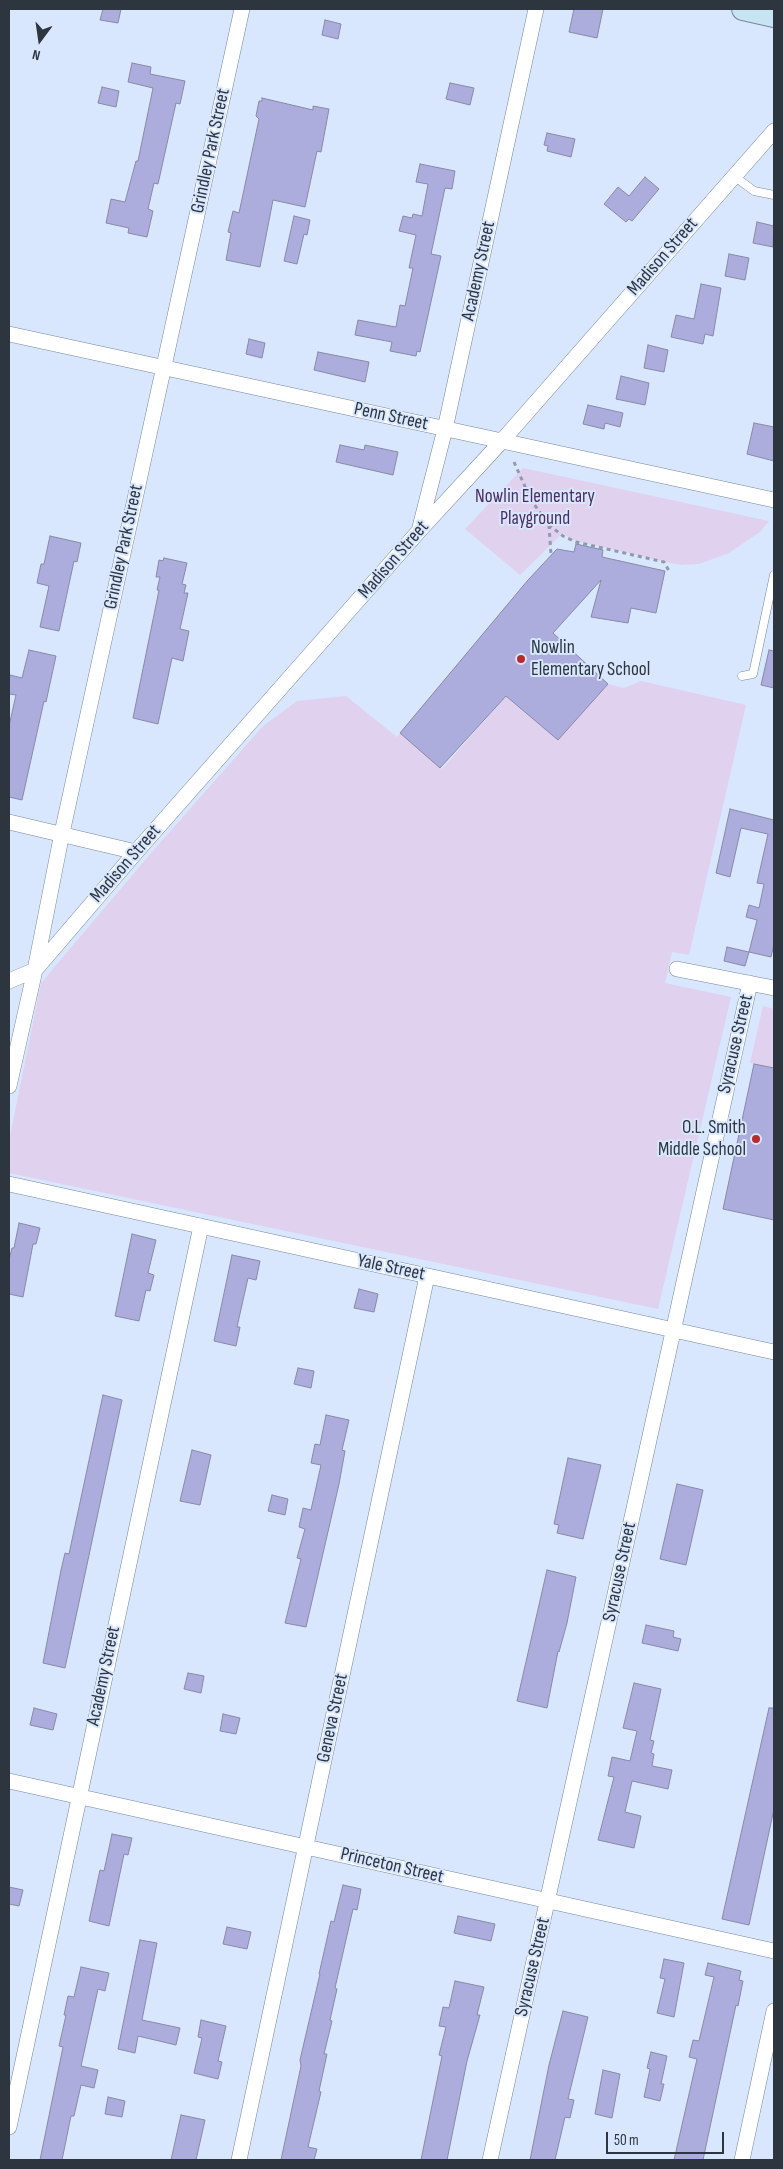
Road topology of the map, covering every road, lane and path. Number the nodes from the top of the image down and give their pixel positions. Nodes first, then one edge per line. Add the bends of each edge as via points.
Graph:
1 (242, 9) edge
2 (536, 9) edge
3 (743, 9) edge
4 (774, 16) edge
5 (774, 131) edge
6 (734, 176) junction
7 (774, 195) edge
8 (9, 334) edge
9 (164, 368) junction
10 (445, 428) junction
11 (501, 442) junction
12 (514, 462) dead end
13 (774, 500) edge
14 (549, 525) junction
15 (419, 531) junction
16 (551, 555) dead end
17 (669, 571) dead end
18 (774, 575) edge
19 (742, 676) dead end
20 (9, 822) edge
21 (62, 834) junction
22 (136, 852) junction
23 (35, 970) junction
24 (677, 970) dead end
25 (9, 981) edge
26 (750, 983) junction
27 (774, 988) edge
28 (9, 1086) edge
29 (9, 1184) edge
30 (201, 1226) junction
31 (427, 1276) junction
32 (673, 1330) junction
33 (774, 1352) edge
34 (9, 1781) edge
35 (79, 1796) junction
36 (305, 1847) junction
37 (547, 1901) junction
38 (774, 1951) edge
39 (774, 2011) edge
40 (9, 2127) edge
41 (239, 2160) edge
42 (490, 2160) edge
43 (742, 2160) edge

1 - 9 street, Grindley Park Street
2 - 10 street, Academy Street
3 - 4 street
5 - 6 street, Madison Street
6 - 7 lane via 754,191
6 - 11 street, Madison Street
8 - 9 street, Penn Street
9 - 10 street, Penn Street
9 - 21 street, Grindley Park Street
10 - 11 street, Penn Street
10 - 15 street, Academy Street
11 - 13 street, Penn Street
11 - 15 street, Madison Street
12 - 14 path via 531,500
14 - 16 path
14 - 17 path via 576,542 660,561 667,565
15 - 22 street, Madison Street
18 - 19 lane via 753,674
20 - 21 street
21 - 22 street
21 - 23 street, Grindley Park Street
22 - 23 street, Madison Street
23 - 25 street, Madison Street
23 - 28 street, Grindley Park Street
24 - 26 street
26 - 27 street
26 - 32 street, Syracuse Street
29 - 30 street, Yale Street
30 - 31 street, Yale Street
30 - 35 street, Academy Street
31 - 32 street, Yale Street
31 - 36 street, Geneva Street
32 - 33 street, Yale Street
32 - 37 street, Syracuse Street
34 - 35 street, Princeton Street
35 - 36 street, Princeton Street
35 - 40 street, Academy Street
36 - 37 street, Princeton Street
36 - 41 street, Geneva Street
37 - 38 street, Princeton Street
37 - 42 street, Syracuse Street
39 - 43 street

